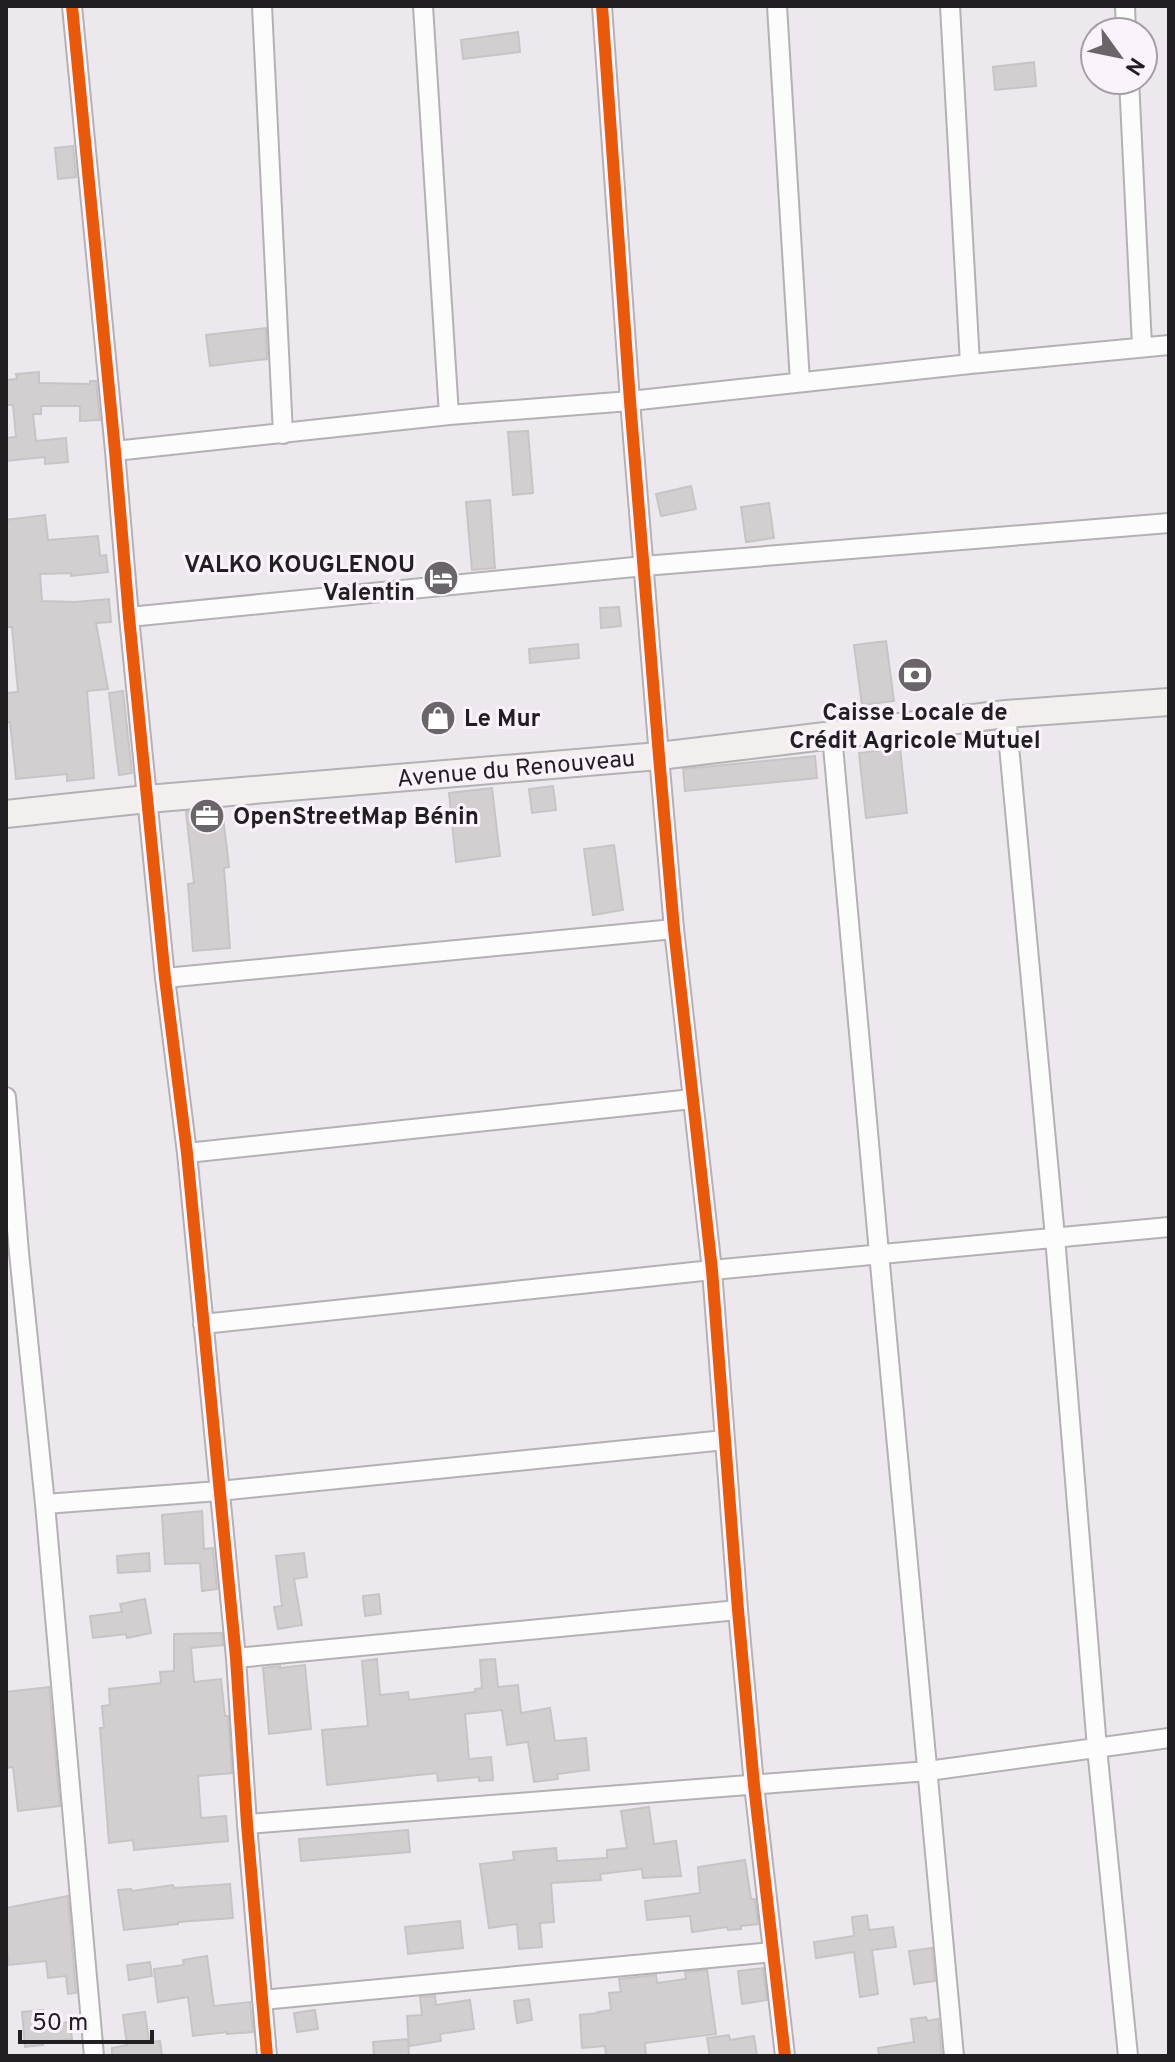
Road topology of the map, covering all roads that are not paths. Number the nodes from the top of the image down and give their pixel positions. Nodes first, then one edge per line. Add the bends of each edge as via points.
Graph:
1 (72, 6) edge
2 (262, 6) edge
3 (423, 6) edge
4 (602, 6) edge
5 (777, 6) edge
6 (950, 6) edge
7 (1130, 96) edge
8 (1169, 345) edge
9 (1142, 346) junction
10 (970, 364) junction
11 (800, 382) junction
12 (630, 401) junction
13 (449, 415) junction
14 (283, 434) junction
15 (115, 451) junction
16 (1169, 523) edge
17 (644, 566) junction
18 (129, 617) junction
19 (1169, 702) edge
20 (1006, 714) junction
21 (832, 735) junction
22 (659, 756) junction
23 (147, 799) junction
24 (6, 814) edge
25 (674, 929) junction
26 (165, 978) junction
27 (6, 1097) edge
28 (692, 1099) junction
29 (187, 1153) junction
30 (1169, 1227) edge
31 (1055, 1237) junction
32 (12, 1253) edge
33 (879, 1253) junction
34 (712, 1270) junction
35 (203, 1324) junction
36 (725, 1440) junction
37 (219, 1491) junction
38 (45, 1504) junction
39 (738, 1610) junction
40 (236, 1658) junction
41 (1169, 1738) edge
42 (1097, 1748) junction
43 (928, 1771) junction
44 (754, 1785) junction
45 (247, 1824) junction
46 (773, 1952) junction
47 (262, 2000) junction
48 (94, 2056) edge
49 (267, 2056) edge
50 (785, 2056) edge
51 (954, 2056) edge
52 (1128, 2056) edge

1 - 15 street
2 - 14 street
3 - 13 street
4 - 12 street
5 - 11 street
6 - 10 street
7 - 9 street
8 - 9 street
9 - 10 street
10 - 11 street
11 - 12 street
12 - 13 street
12 - 17 street
13 - 14 street
14 - 15 street
15 - 18 street
16 - 17 street
17 - 18 street
17 - 22 street
18 - 23 street
19 - 20 main road, Avenue du Renouveau
20 - 21 main road, Avenue du Renouveau
20 - 31 street
21 - 22 main road, Avenue du Renouveau
21 - 33 street
22 - 23 main road, Avenue du Renouveau
22 - 25 street
23 - 24 main road, Avenue du Renouveau
23 - 26 street
25 - 26 street
25 - 28 street
26 - 29 street
27 - 32 street
28 - 29 street
28 - 34 street
29 - 35 street
30 - 31 street
31 - 33 street
31 - 42 street
32 - 38 street
33 - 34 street
33 - 43 street
34 - 35 street
34 - 36 street
35 - 37 street
36 - 37 street
36 - 39 street
37 - 38 street
37 - 40 street
38 - 48 street
39 - 40 street
39 - 44 street
40 - 45 street
41 - 42 street
42 - 43 street
42 - 52 street
43 - 44 street
43 - 51 street
44 - 45 street
44 - 46 street
45 - 47 street
46 - 47 street
46 - 50 street
47 - 49 street

